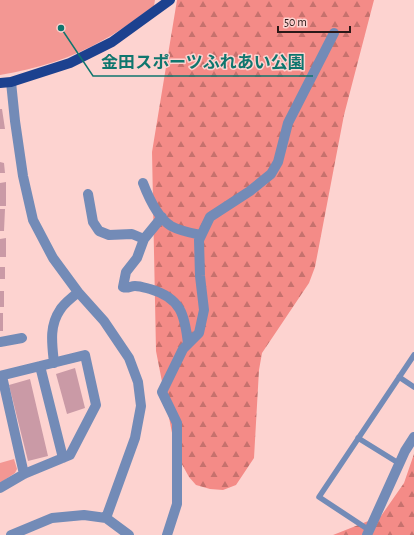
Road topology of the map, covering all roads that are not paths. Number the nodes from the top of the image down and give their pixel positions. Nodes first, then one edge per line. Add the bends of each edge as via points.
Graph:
1 (168, 1) edge
2 (334, 33) dead end
3 (11, 82) junction
4 (0, 83) edge
5 (142, 183) dead end
6 (88, 194) dead end
7 (162, 217) junction
8 (201, 236) junction
9 (144, 239) junction
10 (78, 292) junction
11 (22, 338) dead end
12 (0, 342) edge
13 (188, 344) junction
14 (414, 355) edge
15 (54, 363) junction
16 (40, 366) junction
17 (1, 376) edge
18 (399, 377) junction
19 (414, 387) edge
20 (414, 437) edge
21 (358, 438) junction
22 (63, 458) junction
23 (400, 464) junction
24 (24, 474) junction
25 (0, 488) edge
26 (106, 518) junction
27 (368, 532) edge
28 (11, 535) edge
29 (129, 535) edge
30 (167, 535) edge

1 - 3 main road via 112,42 70,63
2 - 8 street via 288,123 278,162 271,174 210,217
3 - 4 main road
3 - 10 street via 22,168 33,220 53,258
5 - 7 street
6 - 9 street via 93,222 99,231 109,235 132,234
7 - 8 street via 169,225
7 - 9 street
8 - 13 street via 200,276 204,310 199,333
9 - 13 street via 137,258 126,272 123,287 135,286 164,293 181,310 186,324
10 - 15 street via 60,309 54,322
10 - 26 street via 104,320 129,358 138,382 141,406 135,438
11 - 12 street
13 - 30 street via 183,349 162,392 177,423 177,504
14 - 18 lane
15 - 16 street
15 - 22 street via 84,355 96,405 70,455
16 - 17 street
16 - 22 street
17 - 24 street
18 - 19 lane
18 - 21 lane
20 - 23 street
21 - 23 lane
21 - 27 lane via 319,497
22 - 24 street
23 - 27 street
24 - 25 street
26 - 28 street via 84,515 52,518
26 - 29 street

